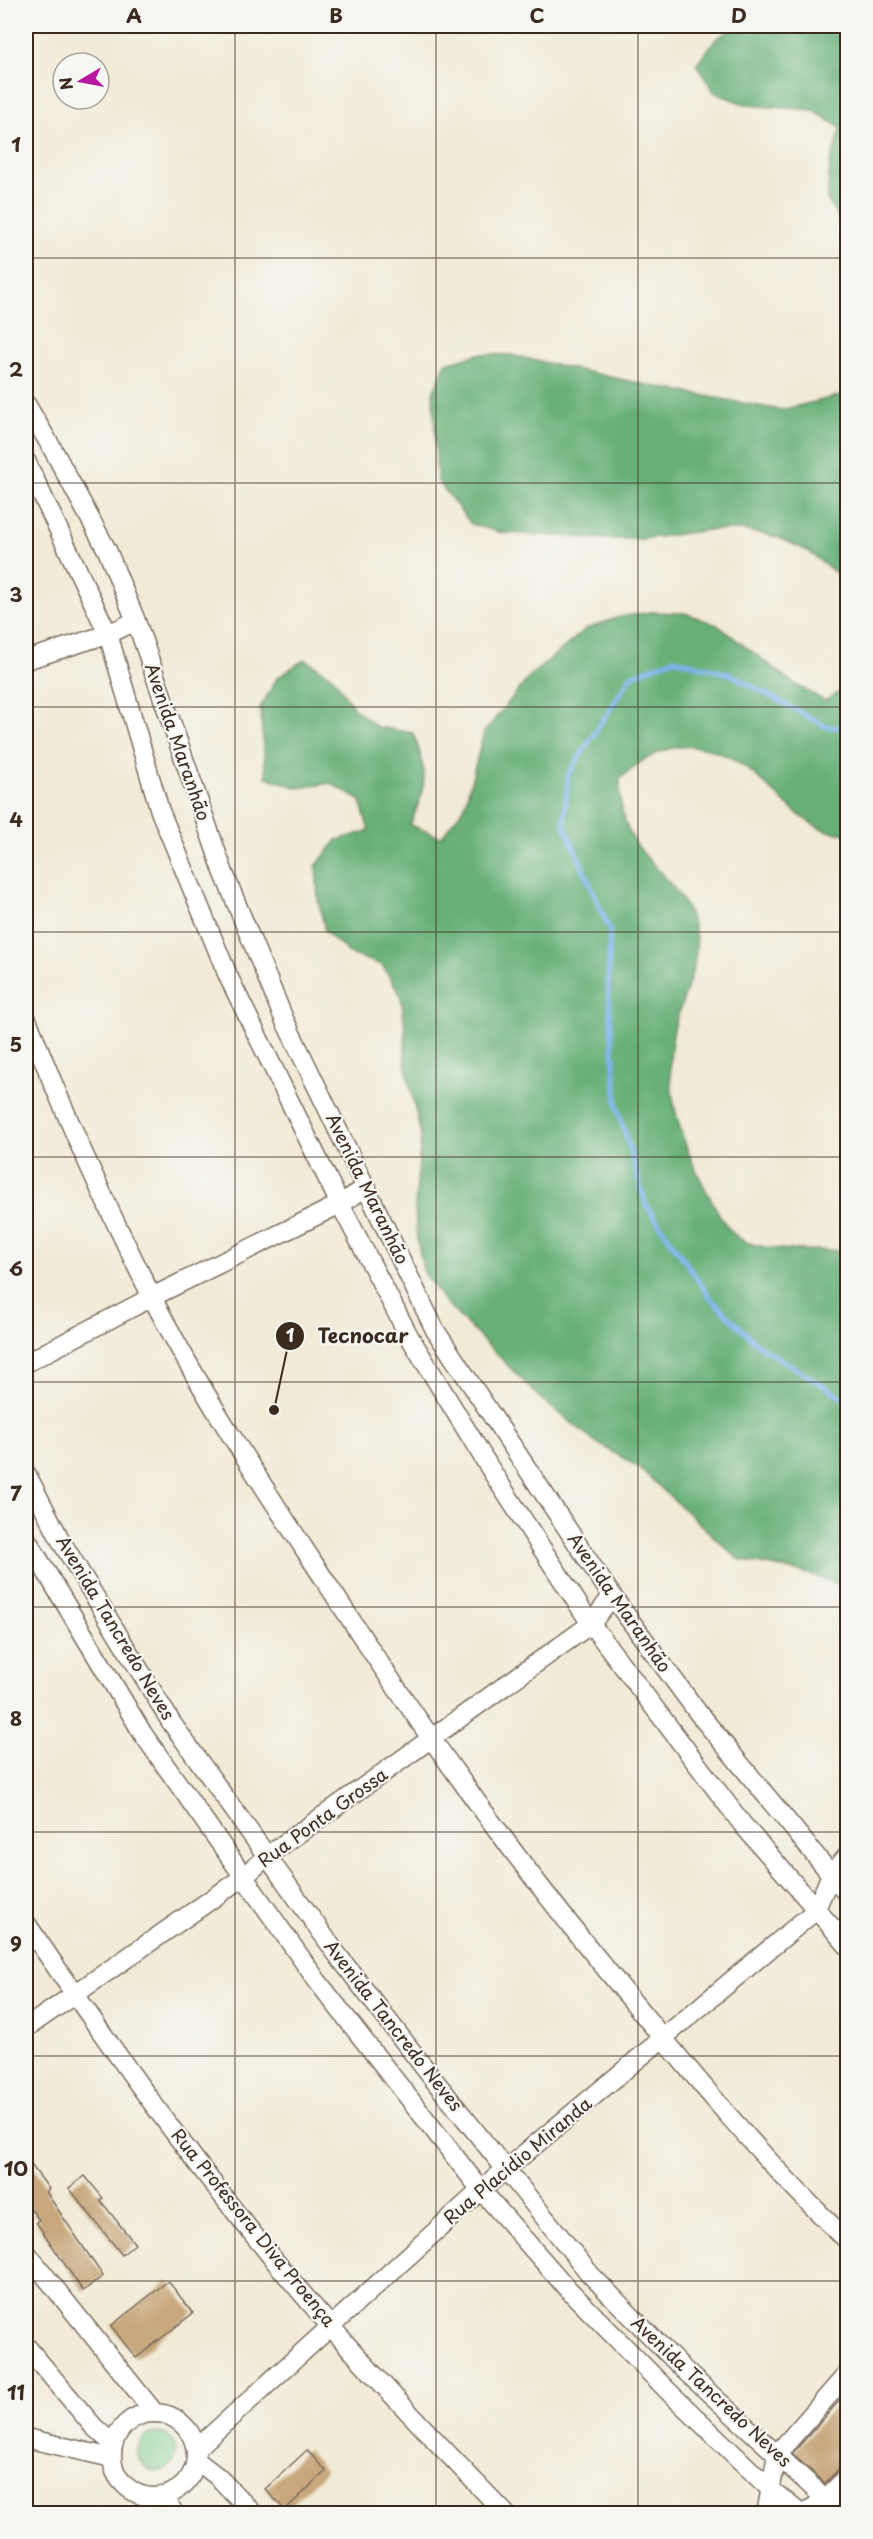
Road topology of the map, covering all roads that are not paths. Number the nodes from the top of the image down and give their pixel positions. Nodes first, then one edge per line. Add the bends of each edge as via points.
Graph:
1 (26, 404) edge
2 (26, 461) edge
3 (136, 621) junction
4 (108, 634) junction
5 (26, 660) edge
6 (26, 1017) edge
7 (367, 1187) junction
8 (340, 1204) junction
9 (152, 1297) junction
10 (26, 1363) edge
11 (26, 1473) edge
12 (26, 1538) edge
13 (612, 1596) junction
14 (591, 1624) junction
15 (430, 1740) junction
16 (848, 1848) edge
17 (847, 1855) edge
18 (267, 1856) junction
19 (245, 1876) junction
20 (830, 1877) junction
21 (848, 1895) edge
22 (815, 1911) junction
23 (26, 1923) edge
24 (848, 1946) edge
25 (75, 1996) junction
26 (26, 2028) edge
27 (664, 2039) junction
28 (506, 2169) junction
29 (481, 2190) junction
30 (848, 2241) edge
31 (26, 2252) edge
32 (331, 2327) junction
33 (26, 2346) edge
34 (848, 2373) edge
35 (154, 2412) junction
36 (26, 2438) edge
37 (112, 2451) junction
38 (198, 2451) junction
39 (777, 2454) junction
40 (848, 2476) edge
41 (770, 2489) junction
42 (825, 2499) junction
43 (158, 2502) edge
44 (174, 2514) edge
45 (254, 2514) edge
46 (506, 2514) edge
47 (766, 2514) edge
48 (802, 2514) edge
49 (842, 2514) edge

1 - 3 street, Avenida Maranhão via 107,550
2 - 4 street, Avenida Maranhão
3 - 4 street
3 - 7 street, Avenida Maranhão via 223,871 284,1019
4 - 5 street
4 - 8 street, Avenida Maranhão via 164,822 229,978
6 - 9 street via 66,1119
7 - 8 street
7 - 13 street, Avenida Maranhão via 435,1330
8 - 9 street
8 - 14 street, Avenida Maranhão via 409,1336
9 - 10 street
9 - 15 street via 231,1437
11 - 18 street, Avenida Tancredo Neves via 61,1540 171,1722
12 - 19 street, Avenida Tancredo Neves via 142,1734
13 - 14 street, Rua Ponta Grossa
13 - 20 street, Avenida Maranhão via 699,1714
14 - 15 street, Rua Ponta Grossa
14 - 22 street, Avenida Maranhão via 743,1825
15 - 18 street, Rua Ponta Grossa
15 - 27 street via 574,1931
16 - 17 street
17 - 20 street, Rua Placídio Miranda
18 - 19 street, Rua Ponta Grossa
18 - 28 street, Avenida Tancredo Neves via 346,1966
19 - 25 street, Rua Ponta Grossa
19 - 29 street, Avenida Tancredo Neves via 318,1982
20 - 21 street, Avenida Maranhão
20 - 22 street, Rua Placídio Miranda
22 - 24 street, Avenida Maranhão
22 - 27 street, Rua Placídio Miranda
23 - 25 street, Rua Professora Diva Proença
25 - 26 street, Rua Ponta Grossa
25 - 32 street, Rua Professora Diva Proença via 240,2216
27 - 28 street, Rua Placídio Miranda
27 - 30 street via 746,2136
28 - 29 street, Rua Placídio Miranda
28 - 39 street, Avenida Tancredo Neves via 590,2274 682,2368
29 - 32 street, Rua Placídio Miranda
29 - 41 street, Avenida Tancredo Neves via 566,2287
31 - 35 street
32 - 38 street, Rua Placídio Miranda
32 - 46 street, Rua Professora Diva Proença
33 - 37 street
34 - 39 street
35 - 37 street via 128,2421 119,2431
35 - 38 street via 183,2423
36 - 37 street
37 - 43 street via 115,2471 123,2483
38 - 43 street via 184,2485
38 - 45 street
39 - 41 street
39 - 42 street, Avenida Tancredo Neves
40 - 42 street
41 - 47 street
41 - 48 street, Avenida Tancredo Neves
42 - 48 street
42 - 49 street, Avenida Tancredo Neves
43 - 44 street

